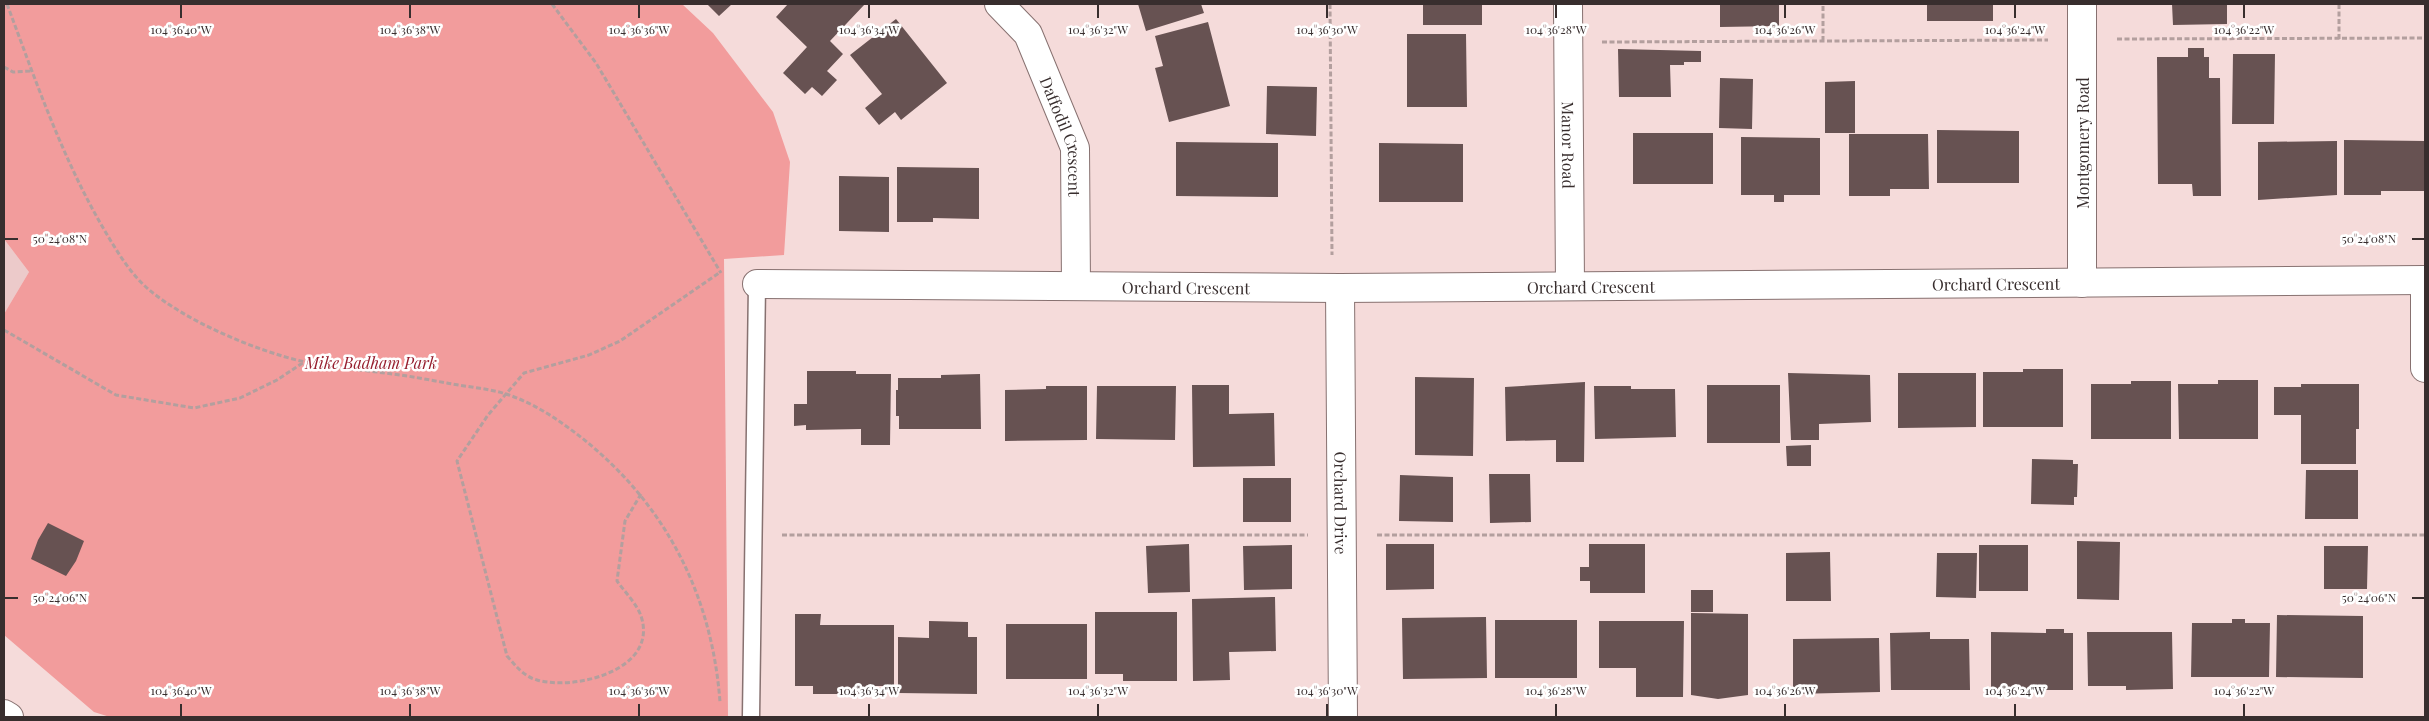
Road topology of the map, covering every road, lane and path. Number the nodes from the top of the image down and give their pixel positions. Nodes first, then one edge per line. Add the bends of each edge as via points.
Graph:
1 (7, 4) edge
2 (552, 4) edge
3 (999, 4) edge
4 (1330, 4) edge
5 (1568, 4) edge
6 (1823, 4) edge
7 (2082, 4) edge
8 (2339, 4) edge
9 (2425, 38) edge
10 (2339, 39) junction
11 (2082, 40) junction
12 (1823, 41) junction
13 (1568, 42) junction
14 (4, 67) edge
15 (32, 71) junction
16 (719, 273) junction
17 (2425, 280) edge
18 (2082, 283) junction
19 (757, 284) junction
20 (1076, 286) junction
21 (1570, 286) junction
22 (1336, 288) junction
23 (4, 330) edge
24 (304, 362) junction
25 (2425, 368) edge
26 (506, 394) junction
27 (641, 494) junction
28 (754, 535) junction
29 (1342, 535) junction
30 (2425, 535) edge
31 (721, 708) dead end
32 (4, 714) edge
33 (9, 717) edge
34 (751, 717) edge
35 (1343, 717) edge

1 - 15 path
2 - 16 path via 596,64
3 - 20 street, Daffodil Crescent via 1028,34 1075,148
4 - 22 path
5 - 13 street, Manor Road
6 - 12 path
7 - 11 street, Montgomery Road
8 - 10 path
9 - 10 path
10 - 11 path
11 - 12 path
11 - 18 street, Montgomery Road
12 - 13 path
13 - 21 street, Manor Road
14 - 15 path via 13,72
15 - 24 path via 83,193 119,255 146,288 184,314 229,336
16 - 19 path
16 - 26 path via 620,341 590,355 524,373
17 - 18 street, Orchard Crescent
17 - 25 street
18 - 21 street, Orchard Crescent
19 - 20 street, Orchard Crescent
19 - 28 lane
20 - 22 street, Orchard Crescent
21 - 22 street, Orchard Crescent
22 - 29 street, Orchard Drive
23 - 24 path via 116,395 194,408 240,398
24 - 26 path
26 - 27 path via 542,410 572,430 606,457
26 - 27 path via 457,461 507,656 519,671 537,680 566,682 600,677 621,668 635,655 643,634 641,615 617,580 625,520
27 - 31 path via 670,535 691,579 718,670
28 - 29 path
28 - 34 lane
29 - 30 path
29 - 35 street, Orchard Drive
32 - 33 street

